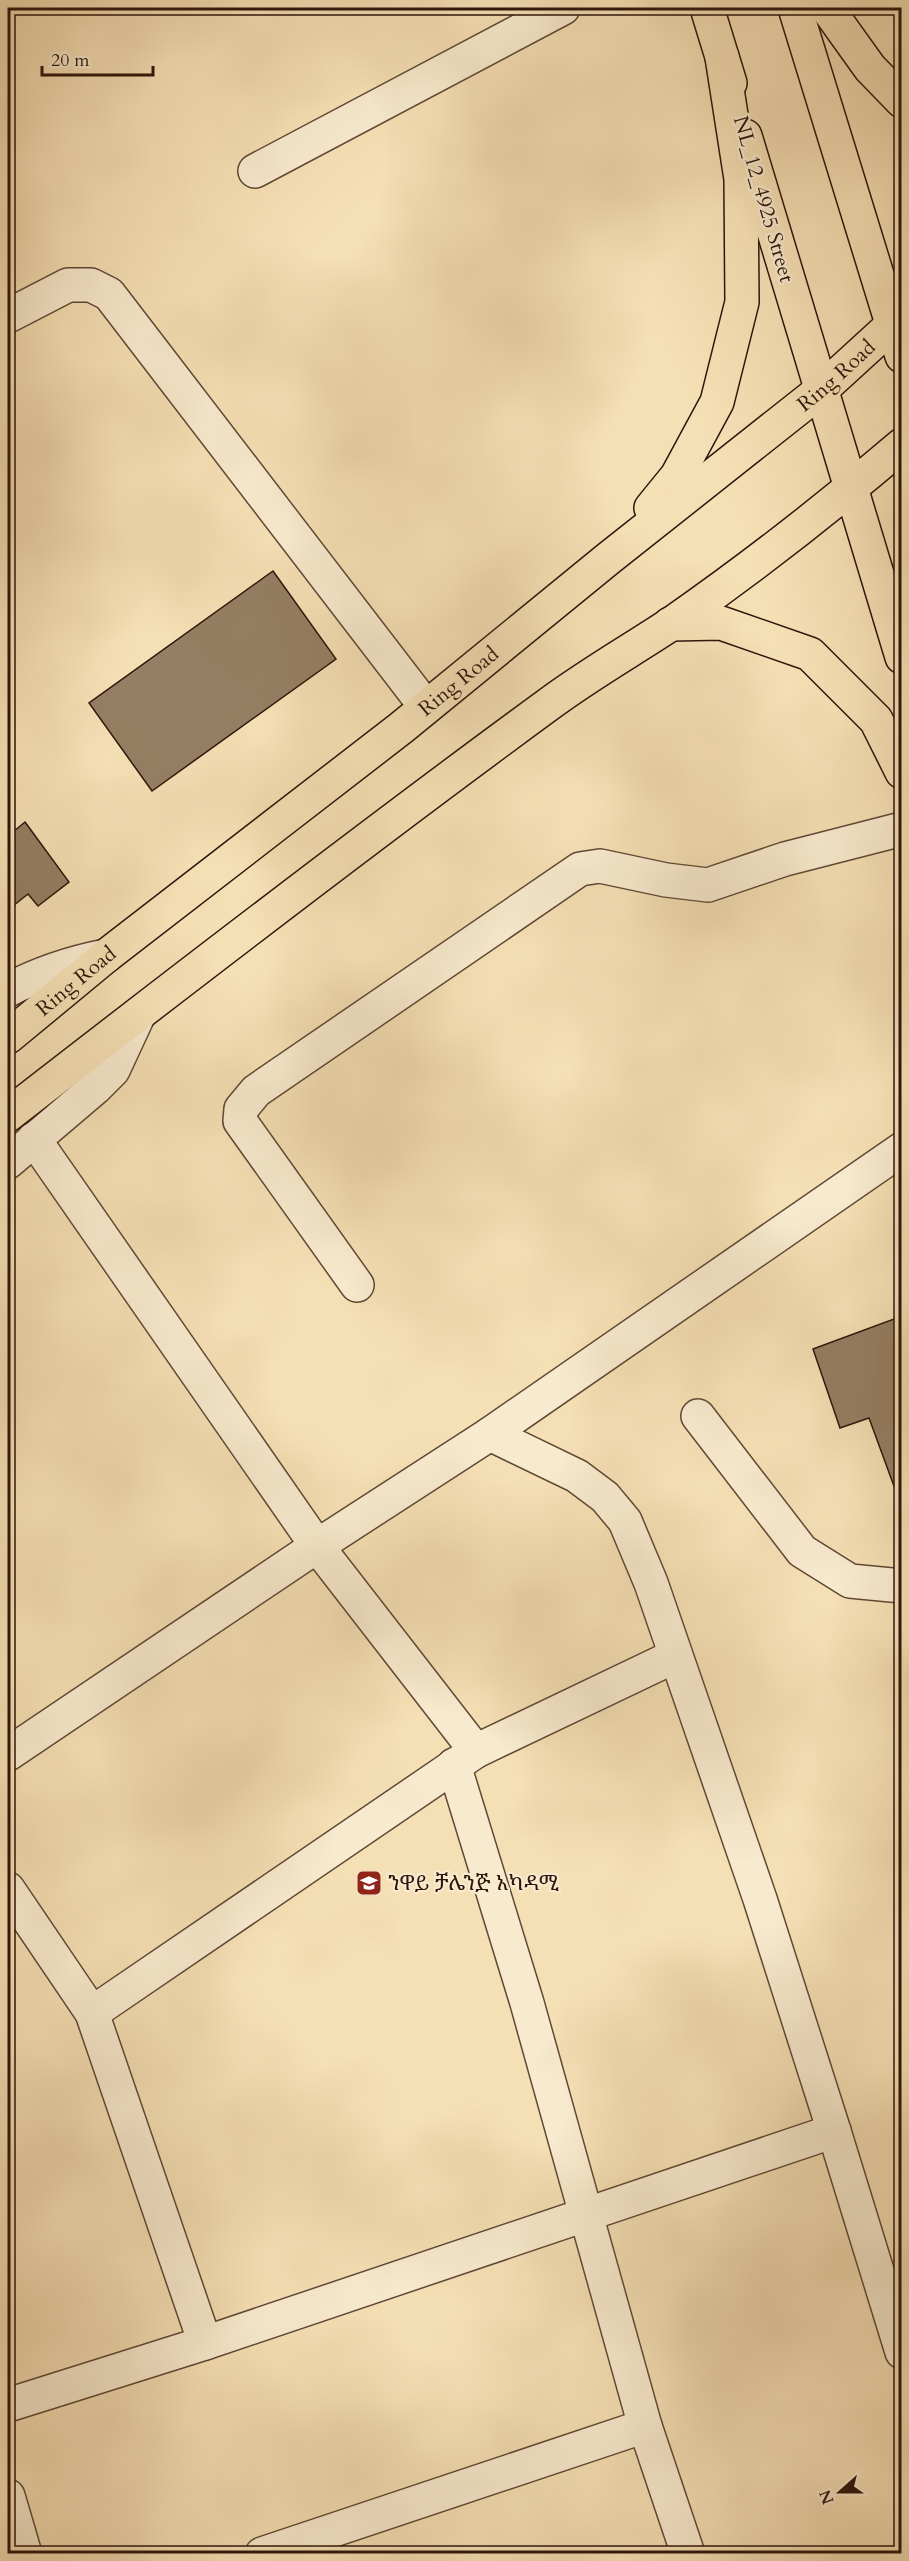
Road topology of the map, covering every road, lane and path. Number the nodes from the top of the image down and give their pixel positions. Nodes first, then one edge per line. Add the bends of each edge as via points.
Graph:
1 (563, 8) edge
2 (707, 8) edge
3 (795, 8) edge
4 (827, 8) edge
5 (722, 57) junction
6 (902, 101) edge
7 (255, 171) dead end
8 (8, 316) edge
9 (896, 319) edge
10 (902, 356) edge
11 (820, 391) junction
12 (902, 445) edge
13 (851, 488) junction
14 (609, 558) junction
15 (670, 624) junction
16 (902, 657) edge
17 (426, 707) junction
18 (902, 772) edge
19 (902, 829) edge
20 (106, 956) junction
21 (8, 990) edge
22 (139, 1014) junction
23 (8, 1037) edge
24 (8, 1115) edge
25 (34, 1139) junction
26 (902, 1149) edge
27 (8, 1162) edge
28 (357, 1285) dead end
29 (698, 1416) dead end
30 (490, 1434) junction
31 (317, 1546) junction
32 (902, 1586) edge
33 (675, 1656) junction
34 (8, 1754) edge
35 (465, 1758) junction
36 (8, 1889) edge
37 (92, 2013) junction
38 (834, 2132) junction
39 (586, 2214) junction
40 (205, 2343) junction
41 (902, 2352) edge
42 (8, 2405) edge
43 (645, 2426) junction
44 (8, 2496) edge
45 (25, 2553) edge
46 (262, 2553) edge
47 (688, 2553) edge

1 - 7 street
2 - 5 main road, NL_12_4925 Street
3 - 9 main road
4 - 6 main road via 870,68
5 - 11 main road, NL_12_4925 Street
5 - 14 main road via 741,179 742,302 717,402 677,476
8 - 17 street via 68,285 91,285 109,294
9 - 10 main road
9 - 11 main road, Ring Road
11 - 13 main road, NL_12_4925 Street
11 - 14 main road, Ring Road
12 - 13 main road
13 - 15 main road
13 - 16 main road, NL_12_4925 Street
14 - 17 main road, Ring Road
15 - 18 main road via 721,623 810,654 876,720
15 - 22 main road via 583,678 392,818
17 - 20 main road, Ring Road
19 - 28 street via 785,859 708,885 600,866 580,869 256,1091 241,1109 240,1121
20 - 21 street via 47,971
20 - 23 main road, Ring Road
22 - 24 main road
22 - 25 street via 113,1070
25 - 27 street
25 - 31 street
26 - 30 street
29 - 32 street via 802,1551 850,1581
30 - 31 street
30 - 33 street via 577,1476 605,1497 625,1521
31 - 34 street
31 - 35 street
33 - 35 street
33 - 38 street via 760,1899
35 - 37 street
35 - 39 street
36 - 37 street
37 - 40 street
38 - 39 street
38 - 41 street
39 - 40 street
39 - 43 street
40 - 42 street
43 - 46 street
43 - 47 street
44 - 45 street

